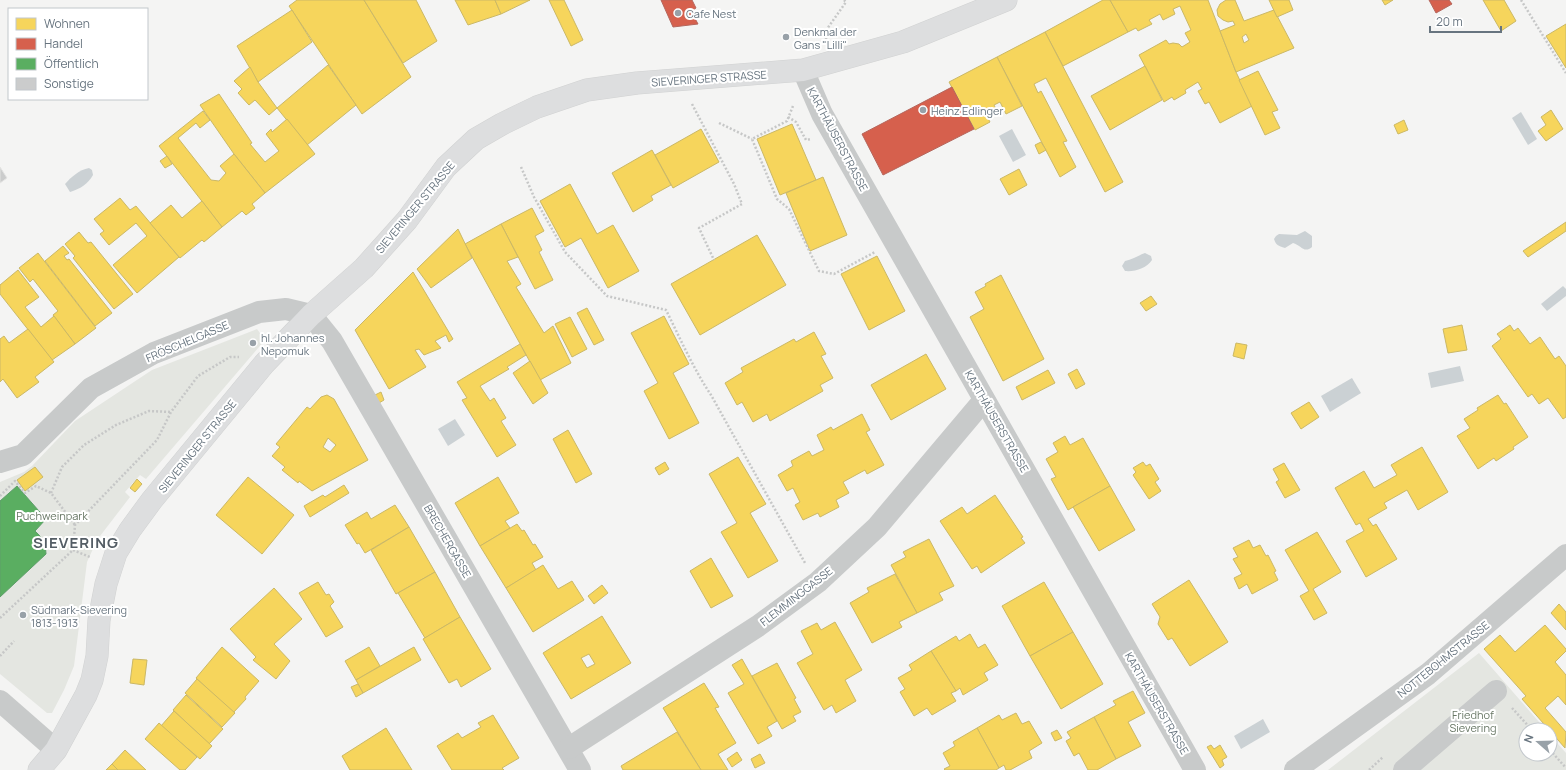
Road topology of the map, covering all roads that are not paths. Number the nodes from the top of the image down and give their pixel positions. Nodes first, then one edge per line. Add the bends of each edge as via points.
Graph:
1 (1006, 0) edge
2 (803, 70) junction
3 (311, 315) junction
4 (984, 400) junction
5 (0, 462) edge
6 (1566, 555) edge
7 (1496, 691) dead end
8 (0, 701) edge
9 (568, 748) junction
10 (56, 750) junction
11 (39, 770) edge
12 (580, 770) edge
13 (1195, 770) edge
14 (1296, 770) edge
15 (1404, 770) edge

1 - 2 main road, SIEVERINGER STRASSE via 903,42
2 - 3 main road, SIEVERINGER STRASSE via 637,83 587,90 537,107 502,124 476,139 446,167 407,220 364,268
2 - 4 street, KARTHÄUSERSTRASSE via 822,114
3 - 5 street, FRÖSCHELGASSE via 286,309 259,312 154,353 91,388 23,455
3 - 9 street, BRECHERGASSE via 332,341
3 - 10 main road, SIEVERINGER STRASSE via 264,364 157,493 116,553 98,620 97,656 92,680
4 - 9 street, FLEMMINGGASSE via 877,527 818,582 758,626
4 - 13 street, KARTHÄUSERSTRASSE
6 - 14 street, NOTTEBOHMSTRASSE via 1428,674
7 - 15 street
8 - 10 street
9 - 12 street, BRECHERGASSE
10 - 11 main road, SIEVERINGER STRASSE

